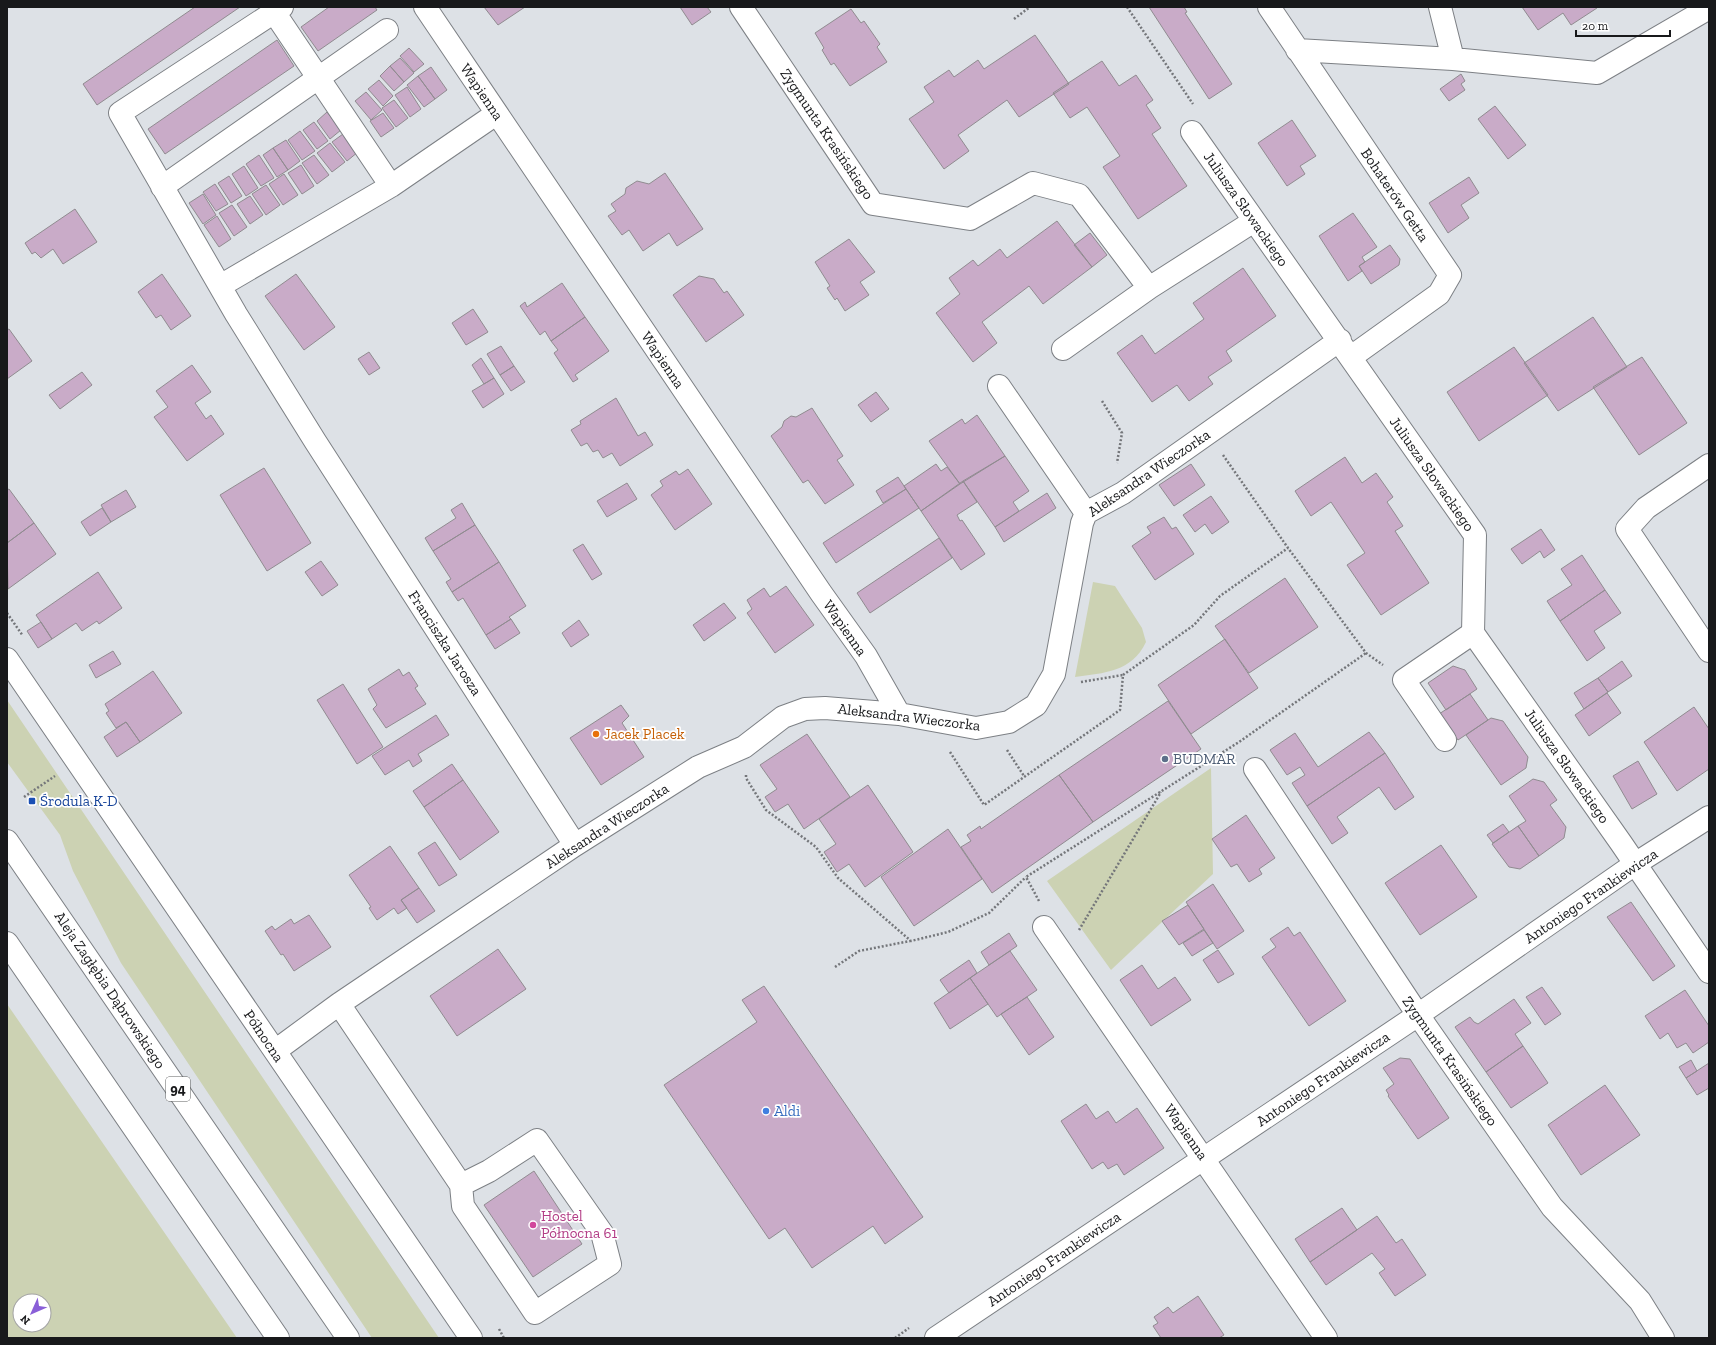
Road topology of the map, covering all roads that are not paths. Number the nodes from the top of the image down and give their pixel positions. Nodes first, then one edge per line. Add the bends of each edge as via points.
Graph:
1 (425, 7) edge
2 (741, 7) edge
3 (1269, 7) edge
4 (1440, 7) edge
5 (1709, 8) edge
6 (278, 10) edge
7 (387, 30) dead end
8 (1297, 50) junction
9 (1453, 59) junction
10 (318, 78) junction
11 (496, 114) junction
12 (1192, 132) road end
13 (391, 186) junction
14 (162, 187) junction
15 (1254, 221) junction
16 (220, 286) junction
17 (1149, 288) junction
18 (1063, 349) dead end
19 (1346, 349) junction
20 (999, 386) dead end
21 (1709, 465) edge
22 (1086, 513) junction
23 (1473, 633) junction
24 (1709, 651) edge
25 (7, 659) edge
26 (899, 714) junction
27 (1445, 740) dead end
28 (1255, 769) dead end
29 (1709, 817) edge
30 (7, 841) edge
31 (575, 845) junction
32 (1635, 864) junction
33 (1044, 927) dead end
34 (7, 944) edge
35 (1709, 972) edge
36 (339, 1004) junction
37 (1418, 1016) junction
38 (275, 1051) junction
39 (1204, 1158) junction
40 (461, 1185) junction
41 (254, 1304) junction
42 (262, 1338) edge
43 (278, 1338) edge
44 (348, 1338) edge
45 (471, 1338) edge
46 (936, 1338) edge
47 (1326, 1338) edge
48 (1664, 1338) edge

1 - 11 street, Wapienna
2 - 17 street, Zygmunta Krasińskiego via 873,204 970,220 1033,183 1079,195
3 - 8 street, Bohaterów Getta
4 - 9 street
5 - 9 street via 1597,73
6 - 10 street
6 - 14 street, Franciszka Jarosza via 120,113
7 - 10 street
8 - 9 street
8 - 19 street, Bohaterów Getta via 1450,275 1438,294
10 - 13 street
10 - 14 street
11 - 13 street
11 - 26 street, Wapienna via 866,656
12 - 15 street, Juliusza Słowackiego
13 - 16 street
14 - 16 street, Franciszka Jarosza
15 - 17 street
15 - 19 street, Juliusza Słowackiego
16 - 31 street, Franciszka Jarosza via 316,441
17 - 18 street
19 - 22 street, Aleksandra Wieczorka via 1208,433 1123,492
19 - 23 street, Juliusza Słowackiego via 1475,535
20 - 22 street
21 - 24 street via 1646,508 1627,529
22 - 26 street, Aleksandra Wieczorka via 1054,674 1036,705 1009,722 976,728
23 - 27 street via 1404,680
23 - 32 street, Juliusza Słowackiego
25 - 38 street, Północna
26 - 31 street, Aleksandra Wieczorka via 825,708 805,709 783,717 744,747 698,767
28 - 37 street, Zygmunta Krasińskiego
29 - 32 street, Antoniego Frankiewicza
30 - 44 street, Aleja Zagłębia Dąbrowskiego / 94
31 - 36 street, Aleksandra Wieczorka
32 - 35 street, Juliusza Słowackiego
32 - 37 street, Antoniego Frankiewicza
33 - 39 street, Wapienna
34 - 41 street
36 - 38 street, Aleksandra Wieczorka
36 - 40 street
37 - 39 street, Antoniego Frankiewicza
37 - 48 street, Zygmunta Krasińskiego via 1552,1206 1640,1301
38 - 45 street, Północna
39 - 46 street, Antoniego Frankiewicza
39 - 47 street, Wapienna
40 - 40 street via 489,1171 537,1140 602,1234 610,1264 535,1313 463,1206
41 - 42 street
41 - 43 street

